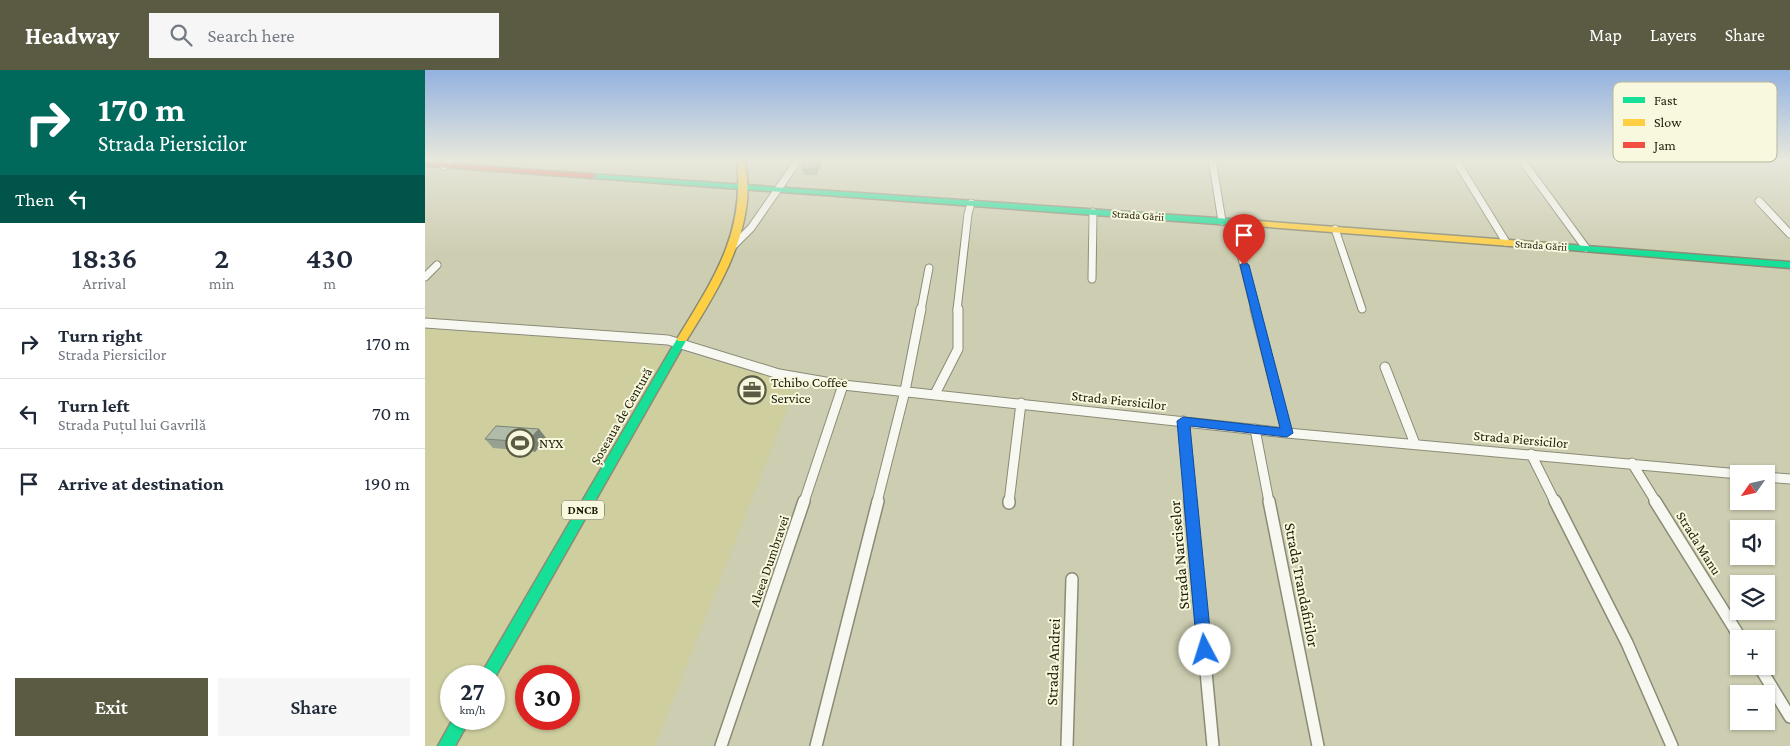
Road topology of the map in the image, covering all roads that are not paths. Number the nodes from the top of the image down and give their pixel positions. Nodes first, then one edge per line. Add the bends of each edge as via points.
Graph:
1 (778, 190) edge
2 (745, 191) edge
3 (786, 191) edge
4 (1220, 191) edge
5 (1475, 191) edge
6 (1545, 191) edge
7 (1759, 202) dead end
8 (971, 203) junction
9 (1093, 212) junction
10 (1227, 222) junction
11 (1335, 229) junction
12 (1790, 234) edge
13 (1506, 242) junction
14 (733, 246) junction
15 (1586, 248) junction
16 (437, 265) dead end
17 (1790, 265) edge
18 (929, 268) dead end
19 (425, 277) edge
20 (1092, 279) dead end
21 (1362, 309) dead end
22 (425, 323) edge
23 (680, 343) junction
24 (1385, 367) dead end
25 (843, 385) junction
26 (905, 391) junction
27 (935, 394) junction
28 (1021, 403) junction
29 (1183, 421) junction
30 (1255, 429) junction
31 (1287, 433) junction
32 (1415, 444) junction
33 (1531, 454) junction
34 (1632, 463) junction
35 (1730, 473) edge
36 (1775, 478) edge
37 (1790, 479) edge
38 (1009, 503) dead end
39 (1072, 579) dead end
40 (1735, 630) edge
41 (493, 665) edge
42 (1764, 675) edge
43 (1790, 717) edge
44 (455, 730) edge
45 (446, 746) edge
46 (721, 746) edge
47 (816, 746) edge
48 (1067, 746) edge
49 (1213, 746) edge
50 (1318, 746) edge
51 (1672, 746) edge

1 - 14 street via 751,228
2 - 14 main road, Șoseaua de Centură / DNCB via 743,213
3 - 8 main road, Strada Gării
4 - 10 street
5 - 13 street
6 - 15 street
7 - 12 street
8 - 9 main road, Strada Gării
8 - 27 street via 957,314 958,349
9 - 10 main road, Strada Gării
9 - 20 street
10 - 11 main road, Strada Gării
10 - 31 street
11 - 13 main road, Strada Gării
11 - 21 street
13 - 15 main road, Strada Gării
14 - 23 main road, Șoseaua de Centură / DNCB
15 - 17 main road, Strada Gării
16 - 19 street
18 - 26 street
22 - 23 street, Strada Piersicilor
23 - 25 street, Strada Piersicilor via 793,378
23 - 41 main road, Șoseaua de Centură / DNCB
24 - 32 street
25 - 26 street, Strada Piersicilor
25 - 46 street, Aleea Dumbravei
26 - 27 street, Strada Piersicilor
26 - 47 street
27 - 28 street, Strada Piersicilor
28 - 29 street, Strada Piersicilor
28 - 38 street
29 - 30 street, Strada Piersicilor
29 - 49 street, Strada Narciselor
30 - 31 street, Strada Piersicilor
30 - 50 street, Strada Trandafirilor
31 - 32 street, Strada Piersicilor
32 - 33 street, Strada Piersicilor
33 - 34 street, Strada Piersicilor
33 - 51 street via 1627,643
34 - 35 street, Strada Piersicilor
34 - 40 street, Strada Manu
36 - 37 street
39 - 48 street, Strada Andrei
42 - 43 street
44 - 45 main road

